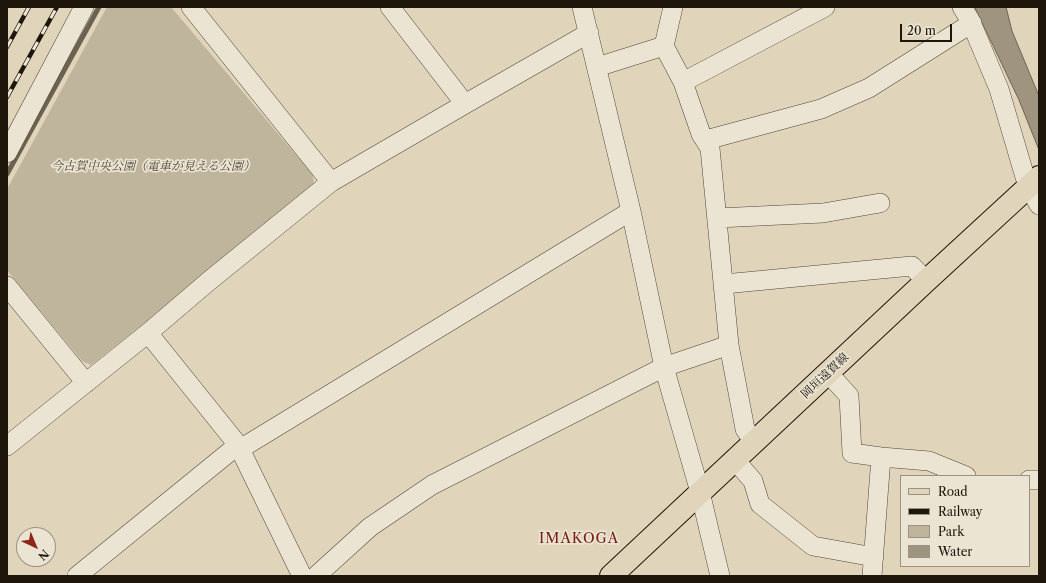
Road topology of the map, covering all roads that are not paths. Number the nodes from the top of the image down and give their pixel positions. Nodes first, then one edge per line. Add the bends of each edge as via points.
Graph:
1 (84, 7) edge
2 (191, 7) edge
3 (390, 7) edge
4 (582, 7) edge
5 (673, 7) edge
6 (825, 7) edge
7 (962, 7) edge
8 (972, 23) junction
9 (589, 34) junction
10 (664, 46) junction
11 (597, 67) junction
12 (683, 82) junction
13 (465, 104) junction
14 (706, 140) junction
15 (7, 153) edge
16 (331, 182) junction
17 (1036, 190) edge
18 (880, 203) dead end
19 (632, 211) junction
20 (717, 218) junction
21 (926, 281) junction
22 (724, 284) junction
23 (7, 286) edge
24 (148, 333) junction
25 (729, 345) junction
26 (664, 367) junction
27 (828, 373) junction
28 (86, 383) junction
29 (754, 442) junction
30 (7, 446) edge
31 (239, 447) junction
32 (882, 457) junction
33 (735, 460) junction
34 (962, 475) edge
35 (700, 492) junction
36 (874, 557) junction
37 (77, 576) edge
38 (302, 576) edge
39 (316, 576) edge
40 (611, 576) edge
41 (720, 576) edge
42 (872, 576) edge

1 - 15 street
2 - 16 street
3 - 13 street
4 - 9 street
5 - 10 street
6 - 12 street
7 - 8 street
8 - 14 street via 868,88 821,108
8 - 17 street via 999,89 1025,177
9 - 11 street
9 - 13 street
10 - 11 street
10 - 12 street
11 - 19 street
12 - 14 street via 701,134
13 - 16 street
14 - 20 street via 710,148
16 - 24 street via 209,280
17 - 21 main road, 岡垣遠賀線
18 - 20 street via 823,213
19 - 26 street
19 - 31 street
20 - 22 street
21 - 22 street via 912,266
21 - 27 main road, 岡垣遠賀線
22 - 25 street
23 - 28 street
24 - 28 street
24 - 31 street
25 - 26 street
25 - 29 street via 745,429
26 - 35 street
26 - 39 street via 432,485 370,527
27 - 29 main road, 岡垣遠賀線
27 - 32 street via 849,396 852,453
28 - 30 street
29 - 33 main road, 岡垣遠賀線
31 - 37 street
31 - 38 street
32 - 34 street via 929,461
32 - 36 street
33 - 35 main road, 岡垣遠賀線
33 - 36 street via 753,481 760,504 813,546
35 - 40 main road, 岡垣遠賀線
35 - 41 street
36 - 42 street

